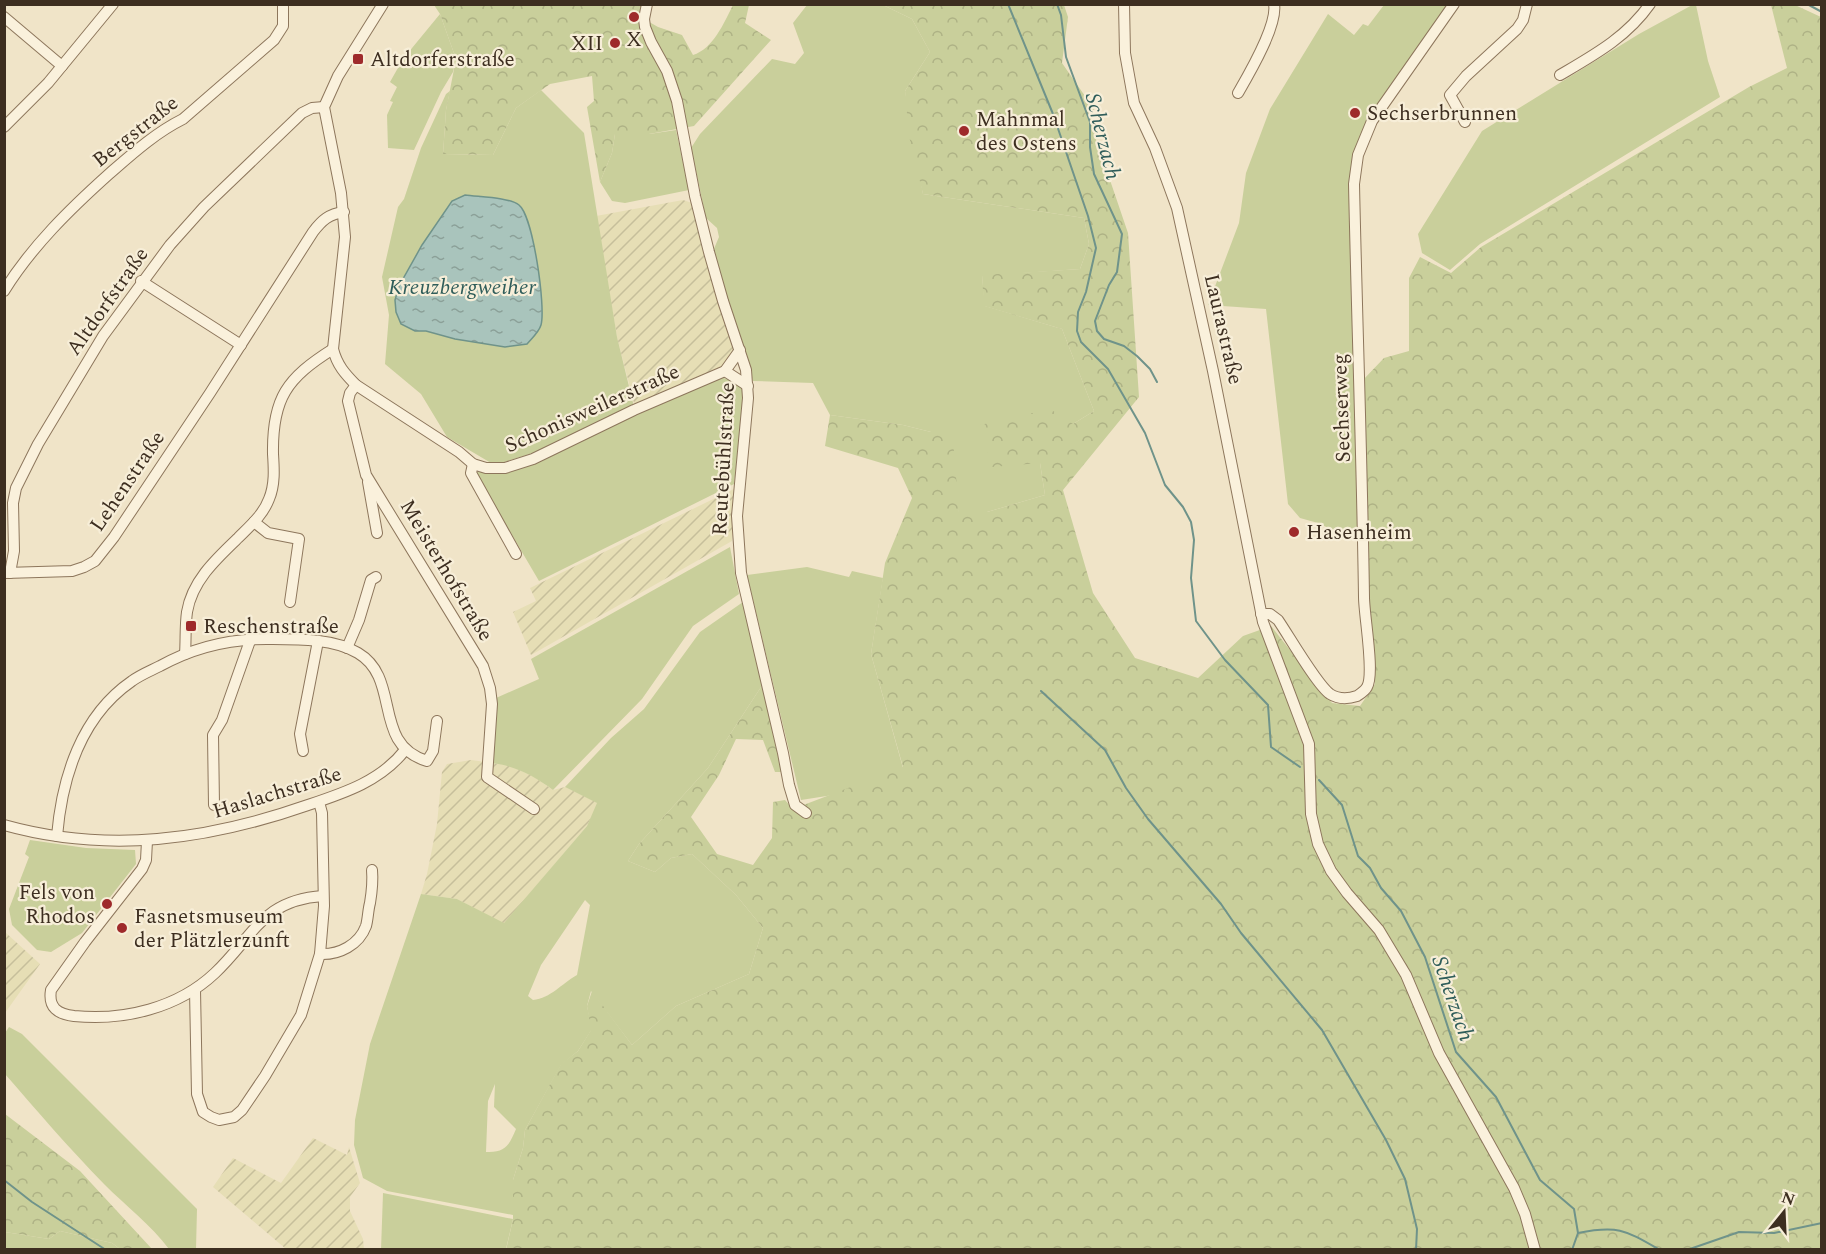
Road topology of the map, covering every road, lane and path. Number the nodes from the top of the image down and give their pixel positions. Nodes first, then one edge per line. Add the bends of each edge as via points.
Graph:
1 (113, 4) edge
2 (283, 4) edge
3 (383, 4) edge
4 (647, 4) edge
5 (1124, 4) edge
6 (1274, 4) edge
7 (1454, 4) edge
8 (1527, 4) edge
9 (1650, 4) edge
10 (4, 17) edge
11 (62, 66) junction
12 (1560, 75) dead end
13 (1238, 93) dead end
14 (324, 107) junction
15 (1465, 122) dead end
16 (4, 127) edge
17 (344, 212) junction
18 (141, 281) junction
19 (4, 291) edge
20 (241, 345) junction
21 (333, 349) junction
22 (740, 350) junction
23 (725, 371) junction
24 (357, 385) junction
25 (748, 386) junction
26 (473, 464) junction
27 (366, 476) junction
28 (254, 522) junction
29 (377, 533) dead end
30 (516, 554) dead end
31 (7, 573) edge
32 (376, 577) dead end
33 (290, 602) dead end
34 (1261, 614) junction
35 (251, 638) junction
36 (318, 641) junction
37 (347, 648) junction
38 (185, 654) junction
39 (437, 721) dead end
40 (405, 750) junction
41 (303, 751) dead end
42 (319, 802) junction
43 (214, 805) dead end
44 (534, 809) dead end
45 (806, 813) dead end
46 (4, 825) edge
47 (57, 836) junction
48 (147, 841) junction
49 (372, 870) dead end
50 (323, 896) junction
51 (320, 954) junction
52 (195, 990) junction
53 (1535, 1250) edge

1 - 11 street
2 - 19 street, Bergstraße via 283,26 274,40 183,119 166,127 124,160 80,200
3 - 14 street via 338,76
4 - 22 street, Reutebühlstraße via 645,27 677,101 709,252
5 - 34 street, Laurastraße via 1125,53 1134,103 1177,208
6 - 13 street via 1269,29
7 - 34 street, Sechserweg via 1372,121 1358,155 1354,184 1364,615 1370,676 1367,687 1350,698 1330,694 1278,620
8 - 15 street via 1517,29 1450,95
9 - 12 street via 1616,41
10 - 11 street
11 - 16 street
14 - 17 street
14 - 18 street, Altdorfstraße via 302,113 204,207
17 - 20 street, Lehenstraße via 332,213 312,232
17 - 21 street
18 - 20 street
18 - 31 street, Altdorfstraße via 67,395 16,488 12,518 14,551
20 - 31 street, Lehenstraße via 95,561 72,571
21 - 24 street via 336,362
21 - 28 street via 302,371 280,400 274,417 273,486 270,499
22 - 23 street
22 - 25 street, Reutebühlstraße
23 - 25 street
23 - 26 street, Schonisweilerstraße via 533,459 505,468
24 - 26 street
24 - 27 street, Meisterhofstraße via 348,401
25 - 45 street, Reutebühlstraße via 736,516 741,573 789,785 795,806
26 - 30 street via 471,473
27 - 29 street, Meisterhofstraße
27 - 44 street, Meisterhofstraße via 483,666 492,704 487,777
28 - 33 street via 268,533 299,539
28 - 38 street via 218,556 195,586 187,610
32 - 37 street via 371,580
34 - 53 street, Laurastraße via 1309,744 1311,814 1318,844 1331,871 1379,930 1406,975 1439,1053 1515,1188
35 - 36 street
35 - 38 street via 219,642
35 - 43 street via 213,735
36 - 37 street
36 - 41 street via 300,734
37 - 40 street via 368,661 379,676 393,731
38 - 47 street via 132,681 99,713 84,735 66,780
39 - 40 street via 433,752 427,761
40 - 42 street, Haslachstraße via 386,771
42 - 48 street, Haslachstraße via 224,830
42 - 50 street
46 - 47 street, Haslachstraße
47 - 48 street, Haslachstraße
48 - 52 street via 142,869 51,990 53,1008 62,1015 112,1017 164,1005
49 - 51 street via 366,927 345,949
50 - 51 street
50 - 52 street via 286,903 266,916
51 - 52 street via 301,1015 242,1110 228,1120 204,1112 196,1094

